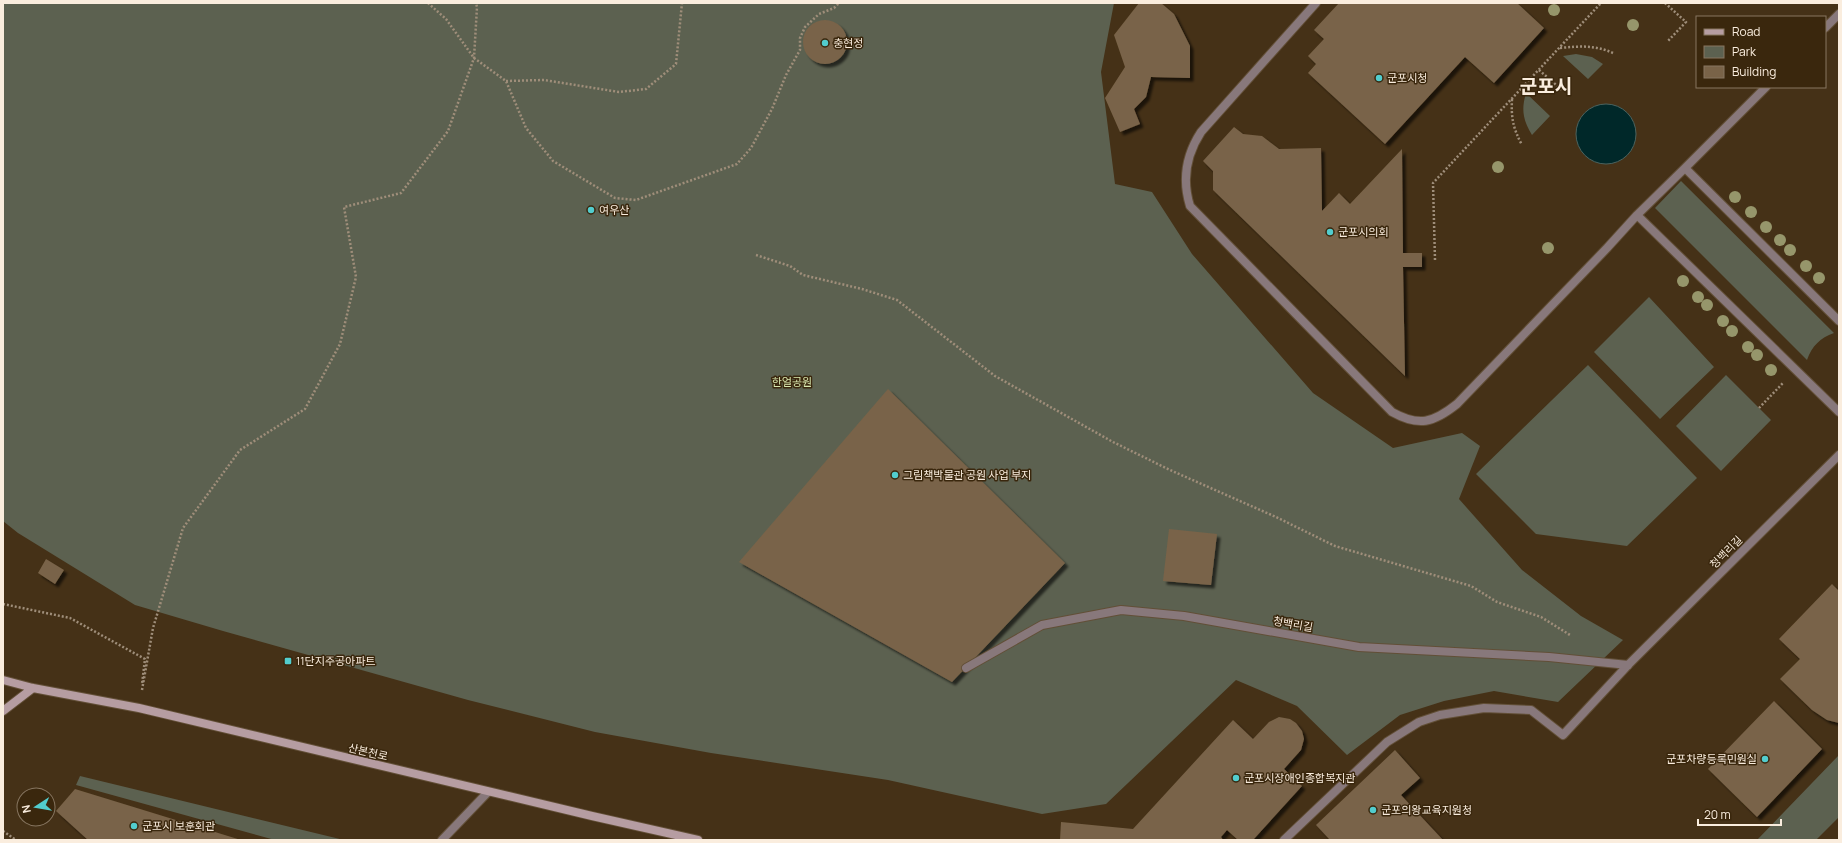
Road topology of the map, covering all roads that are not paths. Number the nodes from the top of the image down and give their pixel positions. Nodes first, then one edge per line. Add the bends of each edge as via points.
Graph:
1 (1316, 3) edge
2 (1839, 14) edge
3 (1826, 27) edge
4 (1765, 88) edge
5 (1685, 168) junction
6 (1637, 215) junction
7 (1839, 321) edge
8 (1839, 412) edge
9 (1839, 455) edge
10 (1628, 665) junction
11 (966, 668) dead end
12 (3, 680) edge
13 (33, 688) junction
14 (3, 711) edge
15 (488, 792) junction
16 (442, 840) edge
17 (698, 840) edge
18 (1284, 840) edge

1 - 6 street via 1192,145 1185,178 1187,194 1190,206 1392,412 1407,421 1424,422 1444,414 1457,404
2 - 3 street
4 - 5 street
5 - 6 street
5 - 7 street
6 - 8 street
9 - 10 street, 청백리길
10 - 11 street, 청백리길 via 1549,657 1358,647 1184,616 1121,610 1042,625
10 - 18 street, 청백리길 via 1563,735 1531,710 1484,708 1440,715 1419,722 1387,742
12 - 13 street, 산본천로
13 - 14 street
13 - 15 street, 산본천로 via 139,708
15 - 16 street
15 - 17 street, 산본천로

